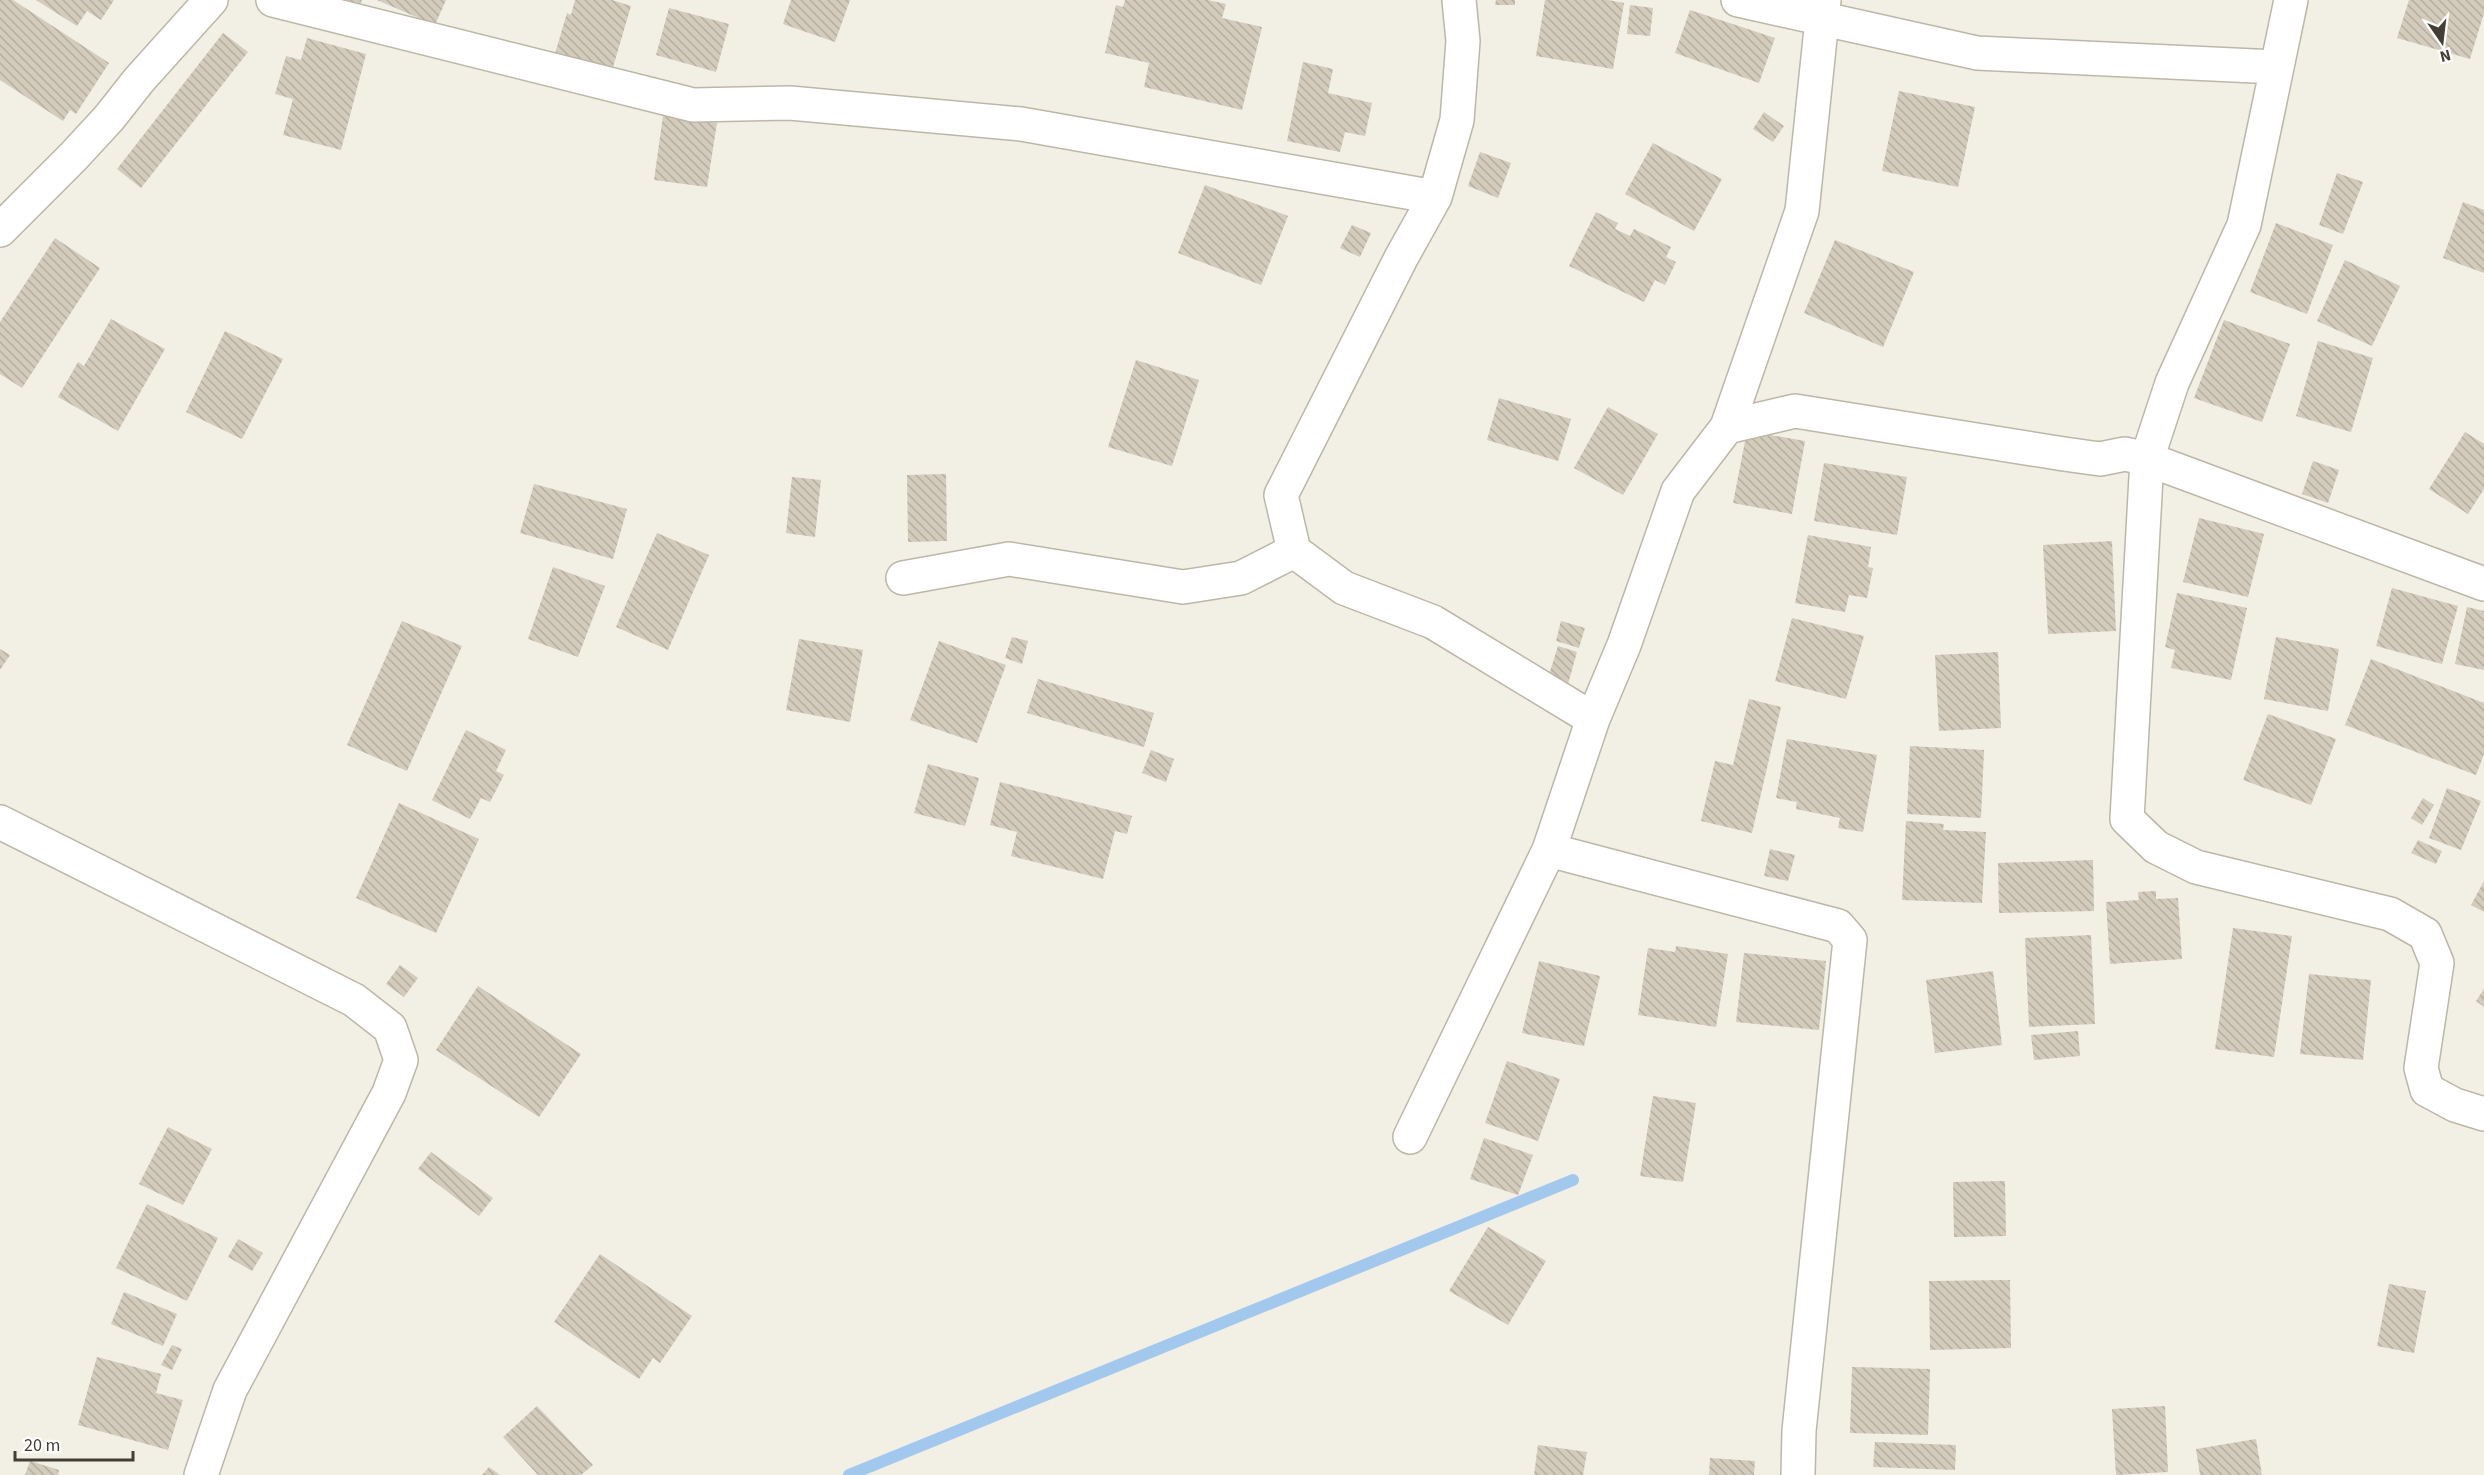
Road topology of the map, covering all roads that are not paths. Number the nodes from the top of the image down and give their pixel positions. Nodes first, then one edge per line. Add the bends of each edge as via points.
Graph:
1 (211, 0) edge
2 (273, 0) edge
3 (1459, 0) edge
4 (1738, 0) edge
5 (2292, 0) edge
6 (1823, 9) edge
7 (2276, 67) junction
8 (1435, 197) junction
9 (0, 230) edge
10 (1727, 427) junction
11 (2147, 459) junction
12 (1294, 551) junction
13 (903, 578) dead end
14 (2484, 585) edge
15 (1593, 719) junction
16 (0, 822) edge
17 (1549, 850) junction
18 (2484, 1114) edge
19 (1410, 1137) dead end
20 (201, 1475) edge
21 (1798, 1475) edge

1 - 9 street via 94,134
2 - 8 street via 693,105 790,103 1021,123
3 - 8 street via 1463,41 1457,120
4 - 6 street
5 - 7 street
6 - 7 street via 1977,53
6 - 10 street via 1803,211
7 - 11 street via 2244,225 2172,383
8 - 12 street via 1281,495
10 - 11 street via 1795,411 2100,459 2125,454
10 - 15 street via 1678,491 1624,645
11 - 14 street
11 - 18 street via 2127,819 2156,847 2196,867 2390,915 2426,934 2437,963 2421,1068 2427,1090
12 - 13 street via 1241,578 1183,587 1009,559
12 - 15 street via 1344,588 1433,622
15 - 17 street
16 - 20 street via 354,1000 390,1028 401,1060 389,1093 230,1390
17 - 19 street
17 - 21 street via 1838,926 1850,940 1799,1431

